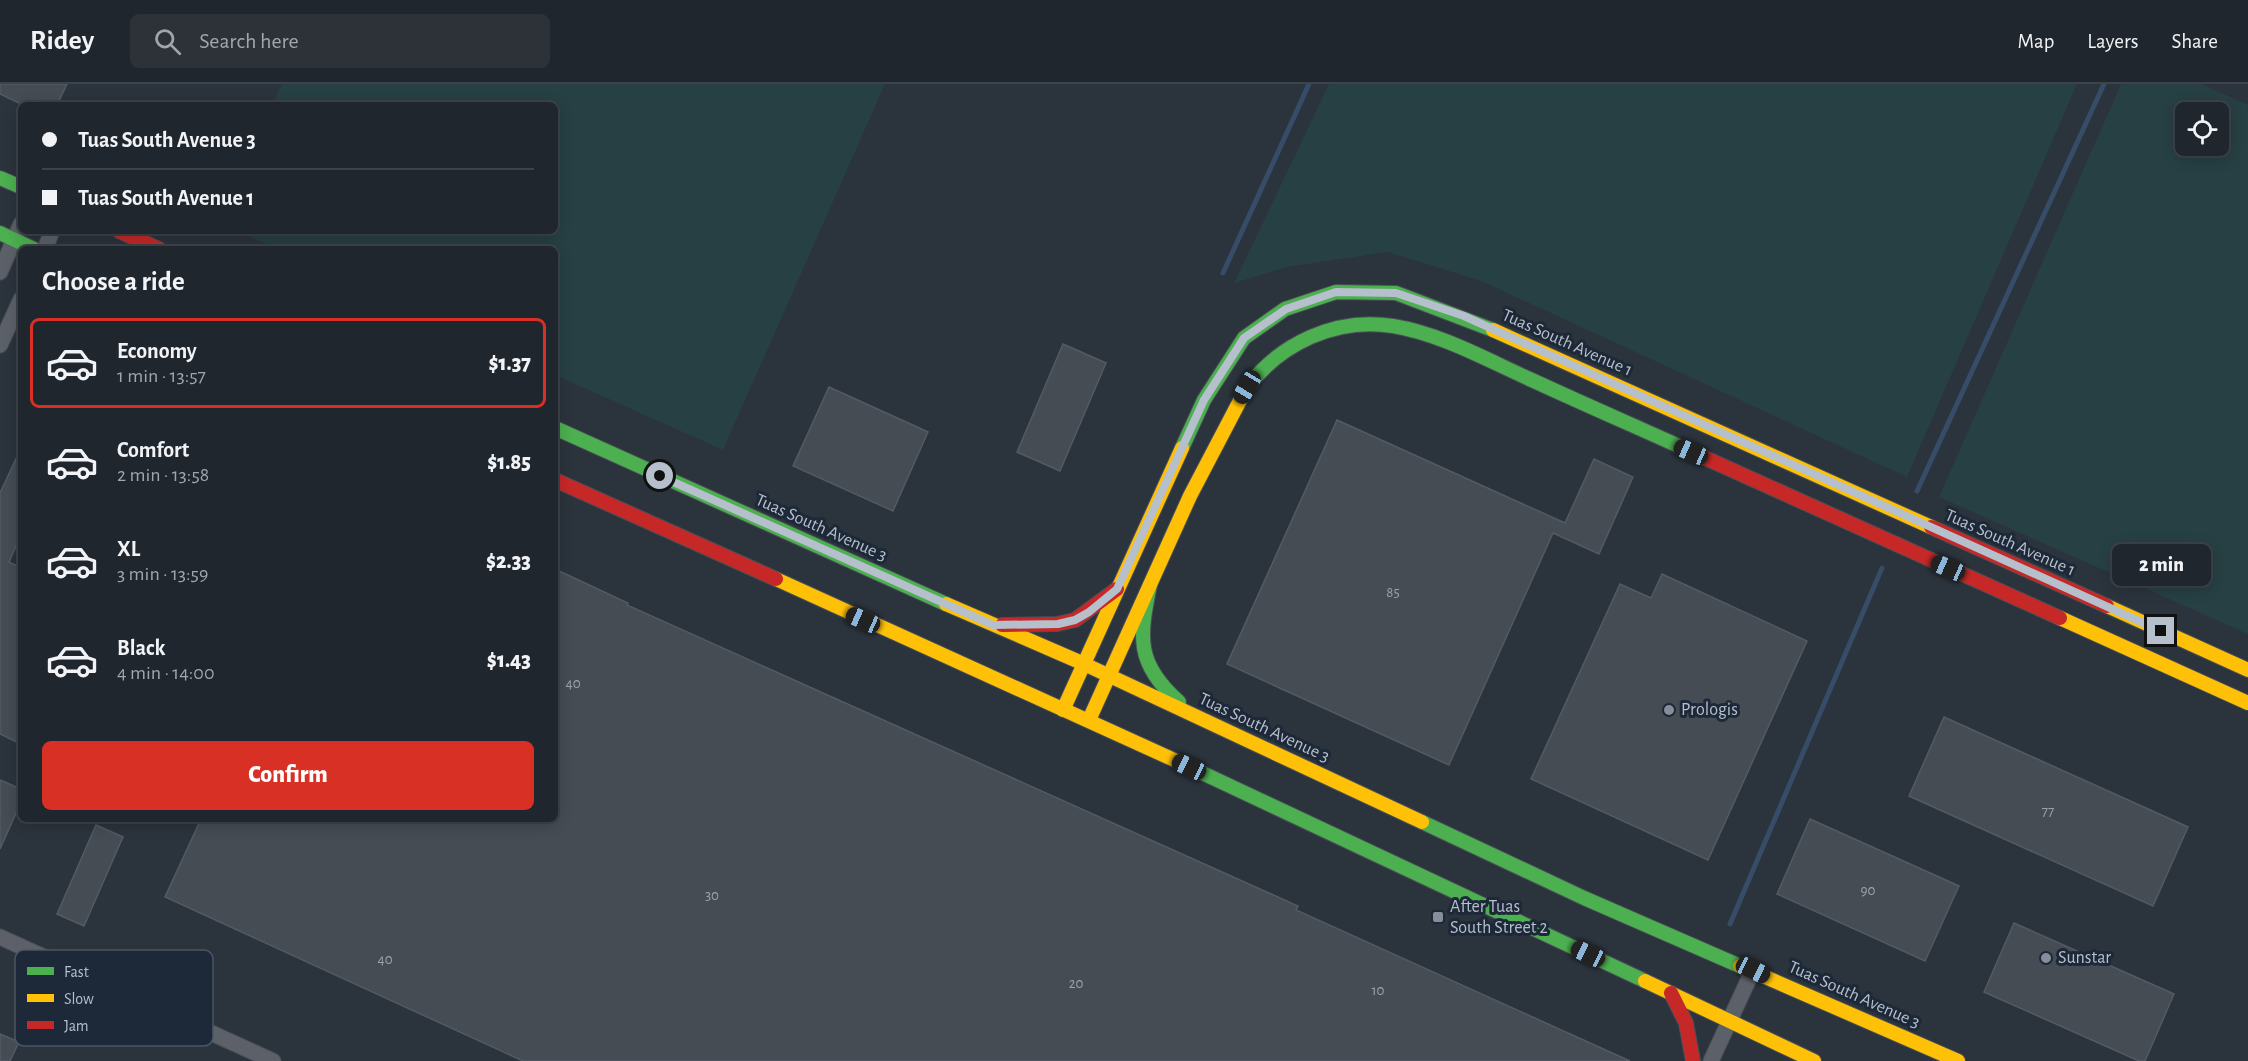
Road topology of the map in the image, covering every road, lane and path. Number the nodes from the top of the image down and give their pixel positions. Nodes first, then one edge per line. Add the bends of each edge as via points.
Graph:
1 (0, 178) edge
2 (18, 187) edge
3 (18, 232) edge
4 (0, 233) edge
5 (126, 234) edge
6 (15, 240) junction
7 (28, 246) edge
8 (152, 246) edge
9 (0, 272) edge
10 (18, 306) edge
11 (0, 345) edge
12 (558, 429) edge
13 (558, 481) edge
14 (1150, 585) junction
15 (1117, 589) junction
16 (993, 625) junction
17 (1082, 663) junction
18 (2248, 670) edge
19 (1108, 675) junction
20 (2248, 703) edge
21 (1063, 710) junction
22 (1197, 717) junction
23 (1089, 720) junction
24 (0, 937) edge
25 (29, 950) edge
26 (1753, 970) junction
27 (1671, 993) junction
28 (1731, 1021) junction
29 (213, 1034) edge
30 (1779, 1060) edge
31 (1812, 1060) edge
32 (273, 1061) edge
33 (1694, 1061) edge
34 (1711, 1061) edge
35 (1958, 1061) edge

1 - 2 main road
3 - 6 street
4 - 6 main road
5 - 8 main road
6 - 7 main road
6 - 9 street
10 - 11 street
12 - 16 main road, Tuas South Avenue 3
13 - 21 main road
14 - 19 main road
14 - 20 main road via 1229,417 1247,387 1270,361 1301,340 1341,327 1393,326 1450,343
14 - 22 main road via 1140,634 1147,665 1171,696
15 - 16 main road via 1075,620
15 - 17 main road, Tuas South Avenue 1
15 - 18 main road, Tuas South Avenue 1 via 1204,400 1244,338 1286,309 1336,292 1396,293 1464,316
16 - 17 main road, Tuas South Avenue 3
17 - 19 main road, Tuas South Avenue 3
17 - 21 main road, Tuas South Avenue 1
19 - 22 main road, Tuas South Avenue 3
19 - 23 main road
21 - 23 main road
22 - 26 main road, Tuas South Avenue 3 via 1584,898
23 - 27 main road
24 - 25 street
26 - 28 street
26 - 35 main road, Tuas South Avenue 3
27 - 28 main road
27 - 33 main road via 1686,1023
28 - 31 main road
28 - 34 street
29 - 32 street
30 - 31 main road

